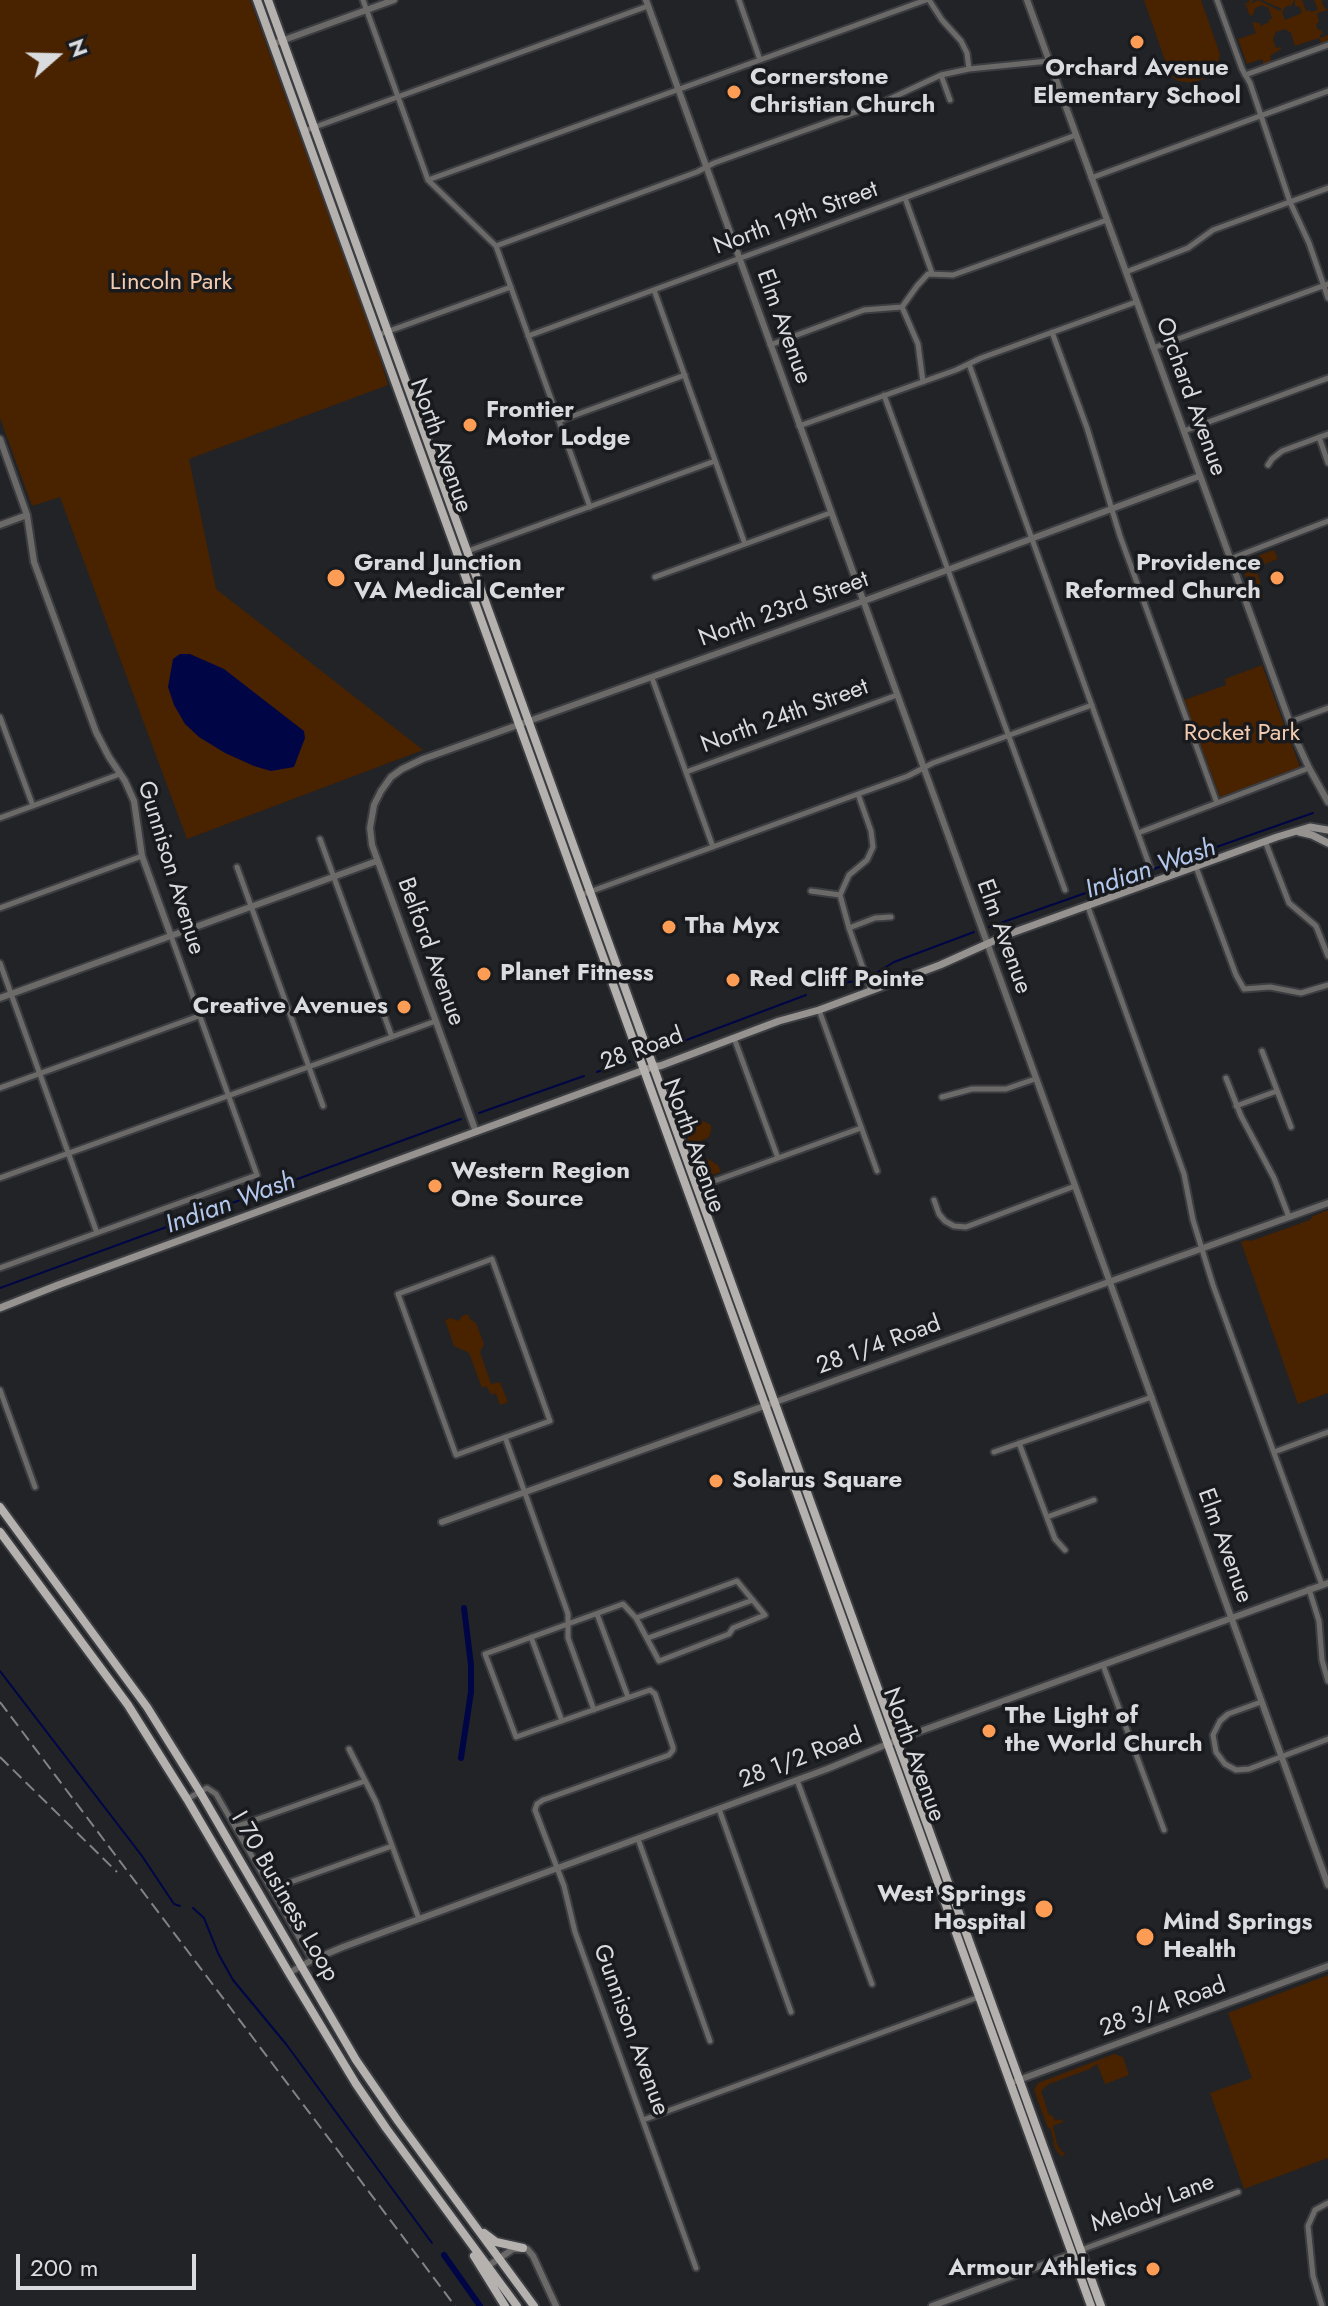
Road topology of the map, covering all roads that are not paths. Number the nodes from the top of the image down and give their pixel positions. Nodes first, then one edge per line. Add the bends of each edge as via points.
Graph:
1 (257, 0) edge
2 (268, 0) edge
3 (363, 0) edge
4 (394, 0) edge
5 (739, 0) edge
6 (928, 0) edge
7 (1027, 0) edge
8 (1217, 0) edge
9 (647, 3) edge
10 (366, 10) junction
11 (283, 40) junction
12 (273, 44) junction
13 (1328, 45) edge
14 (760, 60) junction
15 (1049, 61) junction
16 (969, 69) junction
17 (941, 75) junction
18 (1245, 75) junction
19 (678, 90) junction
20 (1328, 91) edge
21 (398, 97) junction
22 (950, 100) dead end
23 (1261, 116) junction
24 (315, 128) junction
25 (304, 131) junction
26 (1076, 135) junction
27 (705, 167) junction
28 (1091, 178) junction
29 (428, 180) junction
30 (1328, 188) edge
31 (905, 198) junction
32 (1290, 202) junction
33 (344, 208) junction
34 (333, 212) junction
35 (1107, 220) junction
36 (496, 246) junction
37 (738, 258) junction
38 (1126, 272) junction
39 (932, 273) junction
40 (1326, 285) edge
41 (511, 287) junction
42 (654, 290) junction
43 (1328, 298) edge
44 (1136, 302) junction
45 (902, 307) junction
46 (389, 332) junction
47 (1052, 332) junction
48 (378, 335) junction
49 (528, 336) junction
50 (770, 345) junction
51 (1153, 348) junction
52 (387, 359) junction
53 (969, 364) junction
54 (685, 375) junction
55 (1328, 378) edge
56 (923, 382) junction
57 (409, 387) junction
58 (884, 395) junction
59 (402, 400) junction
60 (559, 421) junction
61 (799, 426) junction
62 (1184, 431) junction
63 (1328, 434) edge
64 (1319, 437) junction
65 (0, 439) edge
66 (430, 445) junction
67 (715, 461) junction
68 (1328, 463) edge
69 (1268, 465) dead end
70 (1200, 476) junction
71 (443, 482) junction
72 (433, 485) junction
73 (590, 507) junction
74 (1111, 509) junction
75 (830, 513) junction
76 (27, 515) junction
77 (446, 521) junction
78 (1328, 521) edge
79 (0, 525) edge
80 (1031, 538) junction
81 (745, 544) junction
82 (468, 551) junction
83 (458, 555) junction
84 (1230, 559) junction
85 (947, 570) junction
86 (655, 577) dead end
87 (484, 595) junction
88 (862, 601) junction
89 (652, 678) junction
90 (897, 695) junction
91 (1092, 705) junction
92 (1328, 708) edge
93 (0, 717) edge
94 (530, 722) junction
95 (1290, 722) junction
96 (520, 724) junction
97 (1008, 736) junction
98 (923, 768) junction
99 (1309, 768) junction
100 (686, 772) junction
101 (120, 774) junction
102 (385, 784) joint
103 (858, 794) junction
104 (1328, 802) edge
105 (1217, 803) junction
106 (33, 806) junction
107 (0, 818) edge
108 (1328, 830) edge
109 (1297, 832) junction
110 (1138, 833) junction
111 (320, 839) dead end
112 (1265, 841) junction
113 (1328, 843) edge
114 (713, 847) junction
115 (142, 856) junction
116 (377, 861) junction
117 (237, 867) dead end
118 (1150, 867) dead end
119 (1196, 867) junction
120 (334, 877) junction
121 (1065, 890) dead end
122 (591, 891) junction
123 (811, 891) dead end
124 (581, 895) junction
125 (840, 895) junction
126 (251, 907) junction
127 (1088, 907) junction
128 (0, 908) edge
129 (891, 917) dead end
130 (849, 928) junction
131 (594, 931) junction
132 (171, 936) junction
133 (986, 944) junction
134 (1328, 956) edge
135 (0, 963) edge
136 (621, 974) junction
137 (613, 982) junction
138 (1328, 985) edge
139 (871, 991) junction
140 (11, 994) junction
141 (0, 998) edge
142 (819, 1010) junction
143 (199, 1016) junction
144 (436, 1021) junction
145 (639, 1023) junction
146 (392, 1037) junction
147 (734, 1038) junction
148 (1262, 1051) dead end
149 (310, 1066) junction
150 (655, 1066) junction
151 (645, 1070) junction
152 (40, 1073) junction
153 (1226, 1078) dead end
154 (1035, 1079) junction
155 (0, 1088) edge
156 (1277, 1091) junction
157 (228, 1095) junction
158 (942, 1097) dead end
159 (323, 1106) dead end
160 (1236, 1106) junction
161 (1291, 1127) dead end
162 (861, 1128) junction
163 (476, 1132) junction
164 (670, 1140) junction
165 (68, 1153) junction
166 (778, 1158) junction
167 (877, 1171) dead end
168 (0, 1178) edge
169 (1075, 1186) junction
170 (698, 1187) junction
171 (690, 1196) junction
172 (934, 1200) dead end
173 (1328, 1203) edge
174 (1289, 1217) junction
175 (97, 1233) junction
176 (717, 1240) junction
177 (1201, 1248) junction
178 (0, 1268) edge
179 (731, 1278) junction
180 (1110, 1280) junction
181 (722, 1284) junction
182 (0, 1308) edge
183 (0, 1390) edge
184 (1152, 1397) junction
185 (775, 1402) junction
186 (765, 1406) junction
187 (1328, 1432) edge
188 (505, 1437) junction
189 (1019, 1443) junction
190 (779, 1445) junction
191 (994, 1452) dead end
192 (1274, 1452) junction
193 (35, 1487) dead end
194 (795, 1487) junction
195 (807, 1489) junction
196 (525, 1492) junction
197 (1094, 1500) dead end
198 (0, 1507) edge
199 (1047, 1517) junction
200 (442, 1522) dead end
201 (13, 1525) junction
202 (823, 1533) junction
203 (1, 1534) edge
204 (1065, 1550) dead end
205 (825, 1569) junction
206 (836, 1571) junction
207 (1325, 1584) edge
208 (1309, 1589) junction
209 (753, 1600) junction
210 (838, 1607) junction
211 (597, 1614) junction
212 (636, 1618) junction
213 (1231, 1618) junction
214 (569, 1623) junction
215 (531, 1637) junction
216 (648, 1638) junction
217 (866, 1654) junction
218 (856, 1656) junction
219 (1103, 1665) junction
220 (1328, 1681) edge
221 (882, 1696) junction
222 (628, 1697) junction
223 (1261, 1702) junction
224 (147, 1707) junction
225 (594, 1710) junction
226 (134, 1713) junction
227 (562, 1721) junction
228 (1328, 1739) edge
229 (898, 1740) junction
230 (888, 1744) junction
231 (349, 1749) dead end
232 (1282, 1758) junction
233 (797, 1780) junction
234 (365, 1781) junction
235 (903, 1785) junction
236 (200, 1792) junction
237 (187, 1799) junction
238 (719, 1809) junction
239 (235, 1827) junction
240 (1164, 1830) dead end
241 (921, 1834) junction
242 (932, 1836) junction
243 (638, 1839) junction
244 (392, 1846) junction
245 (556, 1868) junction
246 (945, 1873) junction
247 (1328, 1885) edge
248 (271, 1889) junction
249 (946, 1906) junction
250 (959, 1910) junction
251 (419, 1919) junction
252 (312, 1960) junction
253 (300, 1966) junction
254 (1328, 1966) edge
255 (289, 1973) junction
256 (872, 1984) dead end
257 (979, 1997) junction
258 (791, 2012) dead end
259 (1002, 2030) junction
260 (710, 2041) dead end
261 (1020, 2079) junction
262 (1009, 2083) junction
263 (643, 2120) junction
264 (1238, 2192) dead end
265 (1328, 2203) edge
266 (1055, 2207) junction
267 (452, 2218) junction
268 (470, 2219) junction
269 (523, 2248) junction
270 (1081, 2250) junction
271 (1072, 2254) junction
272 (499, 2258) junction
273 (488, 2266) junction
274 (696, 2268) dead end
275 (1097, 2295) junction
276 (505, 2306) edge
277 (517, 2306) edge
278 (534, 2306) edge
279 (556, 2306) edge
280 (932, 2306) edge
281 (1091, 2306) edge
282 (1101, 2306) edge
283 (1322, 2306) edge

1 - 12 main road, North Avenue
2 - 11 main road, North Avenue
3 - 10 street
4 - 10 street
5 - 14 street
6 - 14 street
6 - 16 street via 964,45
7 - 15 street, Orchard Avenue
8 - 18 street
9 - 19 street, Elm Avenue
9 - 21 street
10 - 11 street
10 - 21 street
11 - 12 street
11 - 24 main road, North Avenue
12 - 25 main road, North Avenue
13 - 18 street
14 - 19 street
15 - 16 street
15 - 26 street, Orchard Avenue
16 - 17 street
17 - 22 street
17 - 27 street via 881,103
18 - 23 street
19 - 27 street, Elm Avenue
19 - 29 street
20 - 23 street
21 - 24 street
21 - 29 street
23 - 28 street
23 - 32 street
24 - 25 street
24 - 33 main road, North Avenue
25 - 34 main road, North Avenue
26 - 28 street, Orchard Avenue
26 - 31 street, North 19th Street
27 - 36 street
27 - 37 street, Elm Avenue
28 - 35 street, Orchard Avenue
29 - 36 street
30 - 32 street
31 - 37 street, North 19th Street
31 - 39 street
32 - 38 street via 1213,230 1180,252
32 - 40 street
33 - 34 main road
33 - 46 main road, North Avenue
34 - 48 main road, North Avenue
35 - 38 street, Orchard Avenue
35 - 39 street via 953,275
36 - 41 street
37 - 42 street, North 19th Street
37 - 50 street, Elm Avenue
38 - 44 street, Orchard Avenue
39 - 45 street
40 - 43 street
40 - 51 street
41 - 46 street
41 - 49 street
42 - 49 street, North 19th Street
42 - 54 street
44 - 47 street
44 - 51 street, Orchard Avenue
45 - 50 street via 864,310
45 - 56 street via 918,344
46 - 48 street
46 - 57 main road, North Avenue
47 - 53 street
47 - 74 street
48 - 52 main road, North Avenue
49 - 60 street
50 - 61 street, Elm Avenue
51 - 62 street, Orchard Avenue
52 - 57 main road via 401,384
52 - 59 main road, North Avenue
53 - 56 street
53 - 80 street
54 - 60 street
54 - 67 street
55 - 62 street
56 - 58 street
57 - 66 main road, North Avenue
58 - 61 street
58 - 85 street
59 - 66 main road via 411,406
59 - 72 main road, North Avenue
60 - 73 street
61 - 75 street, Elm Avenue
62 - 70 street, Orchard Avenue
63 - 64 street
64 - 68 street
64 - 69 street via 1276,454
65 - 76 street, Gunnison Avenue
66 - 71 main road, North Avenue
67 - 73 street
67 - 81 street
70 - 74 street, North 23rd Street
70 - 84 street, Orchard Avenue
71 - 72 main road
71 - 82 main road, North Avenue
72 - 77 main road, North Avenue
73 - 82 street
74 - 80 street, North 23rd Street
74 - 105 street
75 - 81 street
75 - 88 street, Elm Avenue
76 - 79 street
76 - 101 street, Gunnison Avenue via 34,562 96,732
77 - 82 main road
77 - 83 main road, North Avenue
78 - 84 street
80 - 85 street, North 23rd Street
80 - 91 street
81 - 86 street
82 - 87 main road, North Avenue
83 - 87 main road via 468,562
83 - 96 main road, North Avenue
84 - 95 street, Orchard Avenue
85 - 88 street, North 23rd Street
85 - 97 street
87 - 94 main road, North Avenue
88 - 89 street, North 23rd Street
88 - 90 street, Elm Avenue
89 - 94 street, North 23rd Street
89 - 100 street
90 - 98 street, Elm Avenue
90 - 100 street, North 24th Street
91 - 97 street
91 - 110 street
92 - 95 street
93 - 106 street
94 - 96 street, North 23rd Street
94 - 122 main road, North Avenue
95 - 99 street, Orchard Avenue
96 - 102 street, North 23rd Street via 414,762
96 - 124 main road, North Avenue
97 - 98 street
97 - 121 street
98 - 103 street
98 - 133 street, Elm Avenue
99 - 104 street, Orchard Avenue
99 - 105 street
100 - 114 street
101 - 106 street
101 - 115 street, Gunnison Avenue via 136,807
102 - 116 street, Belford Avenue via 371,819
103 - 114 street
103 - 125 street via 873,847
105 - 110 street
106 - 107 street
108 - 109 main road, 28 Road
109 - 112 main road, 28 Road
109 - 113 main road
110 - 118 street
111 - 120 street
112 - 119 main road, 28 Road
112 - 134 street via 1289,903 1312,920
114 - 122 street
115 - 128 street
115 - 132 street, Gunnison Avenue
116 - 120 street
116 - 144 street, Belford Avenue
117 - 126 street
119 - 127 main road, 28 Road
119 - 138 street via 1244,989 1301,993
120 - 126 street
120 - 146 street
122 - 124 street
122 - 136 main road, North Avenue
123 - 125 street
124 - 131 main road, North Avenue
125 - 130 street
126 - 132 street
126 - 149 street
127 - 133 main road, 28 Road
127 - 177 street via 1184,1174
129 - 130 street
130 - 139 street
131 - 136 main road
131 - 137 main road, North Avenue
132 - 140 street
132 - 143 street, Gunnison Avenue
133 - 139 main road, 28 Road
133 - 154 street, Elm Avenue
135 - 140 street
136 - 145 main road, North Avenue
137 - 145 main road
137 - 151 main road, North Avenue
139 - 142 main road, 28 Road
140 - 141 street
140 - 152 street
142 - 147 main road, 28 Road
142 - 162 street
143 - 152 street
143 - 157 street, Gunnison Avenue
144 - 146 street
144 - 163 street, Belford Avenue
145 - 150 main road, North Avenue
146 - 149 street
147 - 150 main road, 28 Road
147 - 166 street
148 - 156 street
149 - 157 street
149 - 159 street
150 - 151 main road, 28 Road
150 - 170 main road, North Avenue
151 - 163 main road, 28 Road
151 - 164 main road, North Avenue
152 - 155 street
152 - 165 street
153 - 160 street
154 - 158 street via 1006,1089 972,1089
154 - 169 street, Elm Avenue
156 - 160 street
156 - 161 street
157 - 165 street
157 - 175 street, Gunnison Avenue via 257,1175
160 - 174 street
162 - 166 street
162 - 167 street
163 - 182 main road, 28 Road
164 - 170 main road
164 - 171 main road, North Avenue
165 - 168 street
165 - 175 street
166 - 170 street
169 - 172 street via 966,1227 945,1221
169 - 180 street, Elm Avenue
170 - 176 main road, North Avenue
171 - 176 main road via 698,1201
171 - 181 main road, North Avenue
173 - 174 street, 28 1/4 Road
174 - 177 street, 28 1/4 Road
175 - 178 street
176 - 179 main road, North Avenue
177 - 180 street, 28 1/4 Road
177 - 192 street
179 - 181 main road
179 - 185 main road, North Avenue
180 - 184 street, Elm Avenue
180 - 185 street, 28 1/4 Road
181 - 186 main road, North Avenue
183 - 193 street
184 - 189 street
184 - 213 street, Elm Avenue
185 - 186 street, 28 1/4 Road
185 - 195 main road, North Avenue
186 - 190 main road, North Avenue
186 - 196 street, 28 1/4 Road
187 - 192 street
188 - 188 street via 550,1421 492,1259 398,1294 456,1455
188 - 196 street
189 - 191 street
189 - 199 street
190 - 194 main road, North Avenue
190 - 195 main road
192 - 207 street
194 - 202 main road via 804,1494
194 - 205 main road, North Avenue
195 - 202 main road, North Avenue
196 - 200 street, 28 1/4 Road
196 - 214 street
197 - 199 street
198 - 201 main road, I 70 Business Loop
199 - 204 street
201 - 203 main road
201 - 224 main road, I 70 Business Loop
202 - 206 main road, North Avenue
203 - 226 main road, I 70 Business Loop
205 - 206 main road
205 - 210 main road, North Avenue
206 - 217 main road, North Avenue
207 - 208 street, 28 1/2 Road
208 - 213 street, 28 1/2 Road
208 - 220 street
209 - 212 street via 737,1581
209 - 216 street
209 - 216 street via 765,1615 659,1661
210 - 217 main road
210 - 218 main road, North Avenue
211 - 212 street via 623,1604
211 - 214 street
211 - 222 street
212 - 216 street
213 - 219 street, 28 1/2 Road
213 - 223 street, Elm Avenue
214 - 215 street
214 - 225 street via 568,1638
215 - 227 street
215 - 227 street via 485,1654 516,1737
217 - 221 main road, North Avenue
218 - 221 main road via 865,1662
218 - 230 main road, North Avenue
219 - 229 street, 28 1/2 Road
219 - 240 street
221 - 229 main road, North Avenue
222 - 225 street
222 - 245 street, Gunnison Avenue via 650,1690 655,1694 672,1752 537,1804
223 - 232 street, Elm Avenue
223 - 232 street via 1220,1721 1213,1735 1216,1752 1236,1770
224 - 226 main road
224 - 236 main road, I 70 Business Loop
225 - 227 street
226 - 237 main road, I 70 Business Loop
228 - 232 street
229 - 230 street, 28 1/2 Road
229 - 242 main road, North Avenue
230 - 233 street, 28 1/2 Road
230 - 235 main road, North Avenue
231 - 234 street
232 - 247 street, Elm Avenue
233 - 238 street, 28 1/2 Road
233 - 256 street
234 - 239 street
234 - 244 street
235 - 241 main road, North Avenue
235 - 242 main road
236 - 237 street
236 - 239 street via 213,1790
236 - 253 main road, I 70 Business Loop
237 - 255 main road, I 70 Business Loop
238 - 243 street, 28 1/2 Road
238 - 258 street
239 - 248 street
241 - 246 main road
241 - 249 main road, North Avenue
242 - 246 main road, North Avenue
243 - 245 street, 28 1/2 Road
243 - 260 street
244 - 248 street
244 - 251 street
245 - 251 street, 28 1/2 Road
245 - 263 street, Gunnison Avenue
246 - 250 main road, North Avenue
248 - 252 street
249 - 250 main road
249 - 257 main road, North Avenue
250 - 259 main road, North Avenue
251 - 252 street, 28 1/2 Road
252 - 253 street, 28 1/2 Road
253 - 255 street, 28 1/2 Road
253 - 268 main road, I 70 Business Loop via 356,2060
254 - 261 street, 28 3/4 Road
255 - 267 main road, I 70 Business Loop via 363,2095
257 - 259 main road
257 - 262 main road, North Avenue
257 - 263 street
259 - 261 main road, North Avenue
261 - 262 street, 28 3/4 Road
261 - 270 main road, North Avenue
262 - 266 main road, North Avenue
263 - 274 street, Gunnison Avenue
264 - 270 street, Melody Lane
265 - 283 street via 1315,2210 1308,2226
266 - 270 main road
266 - 271 main road, North Avenue
267 - 273 main road, I 70 Business Loop
267 - 276 main road
268 - 269 main road via 496,2242
268 - 272 main road, I 70 Business Loop
269 - 272 street
269 - 279 street via 533,2256
270 - 275 main road, North Avenue
271 - 275 main road via 1081,2260
271 - 280 street, Melody Lane
271 - 281 main road, North Avenue
272 - 273 street
272 - 278 main road, I 70 Business Loop
273 - 277 main road, I 70 Business Loop
275 - 282 main road, North Avenue

